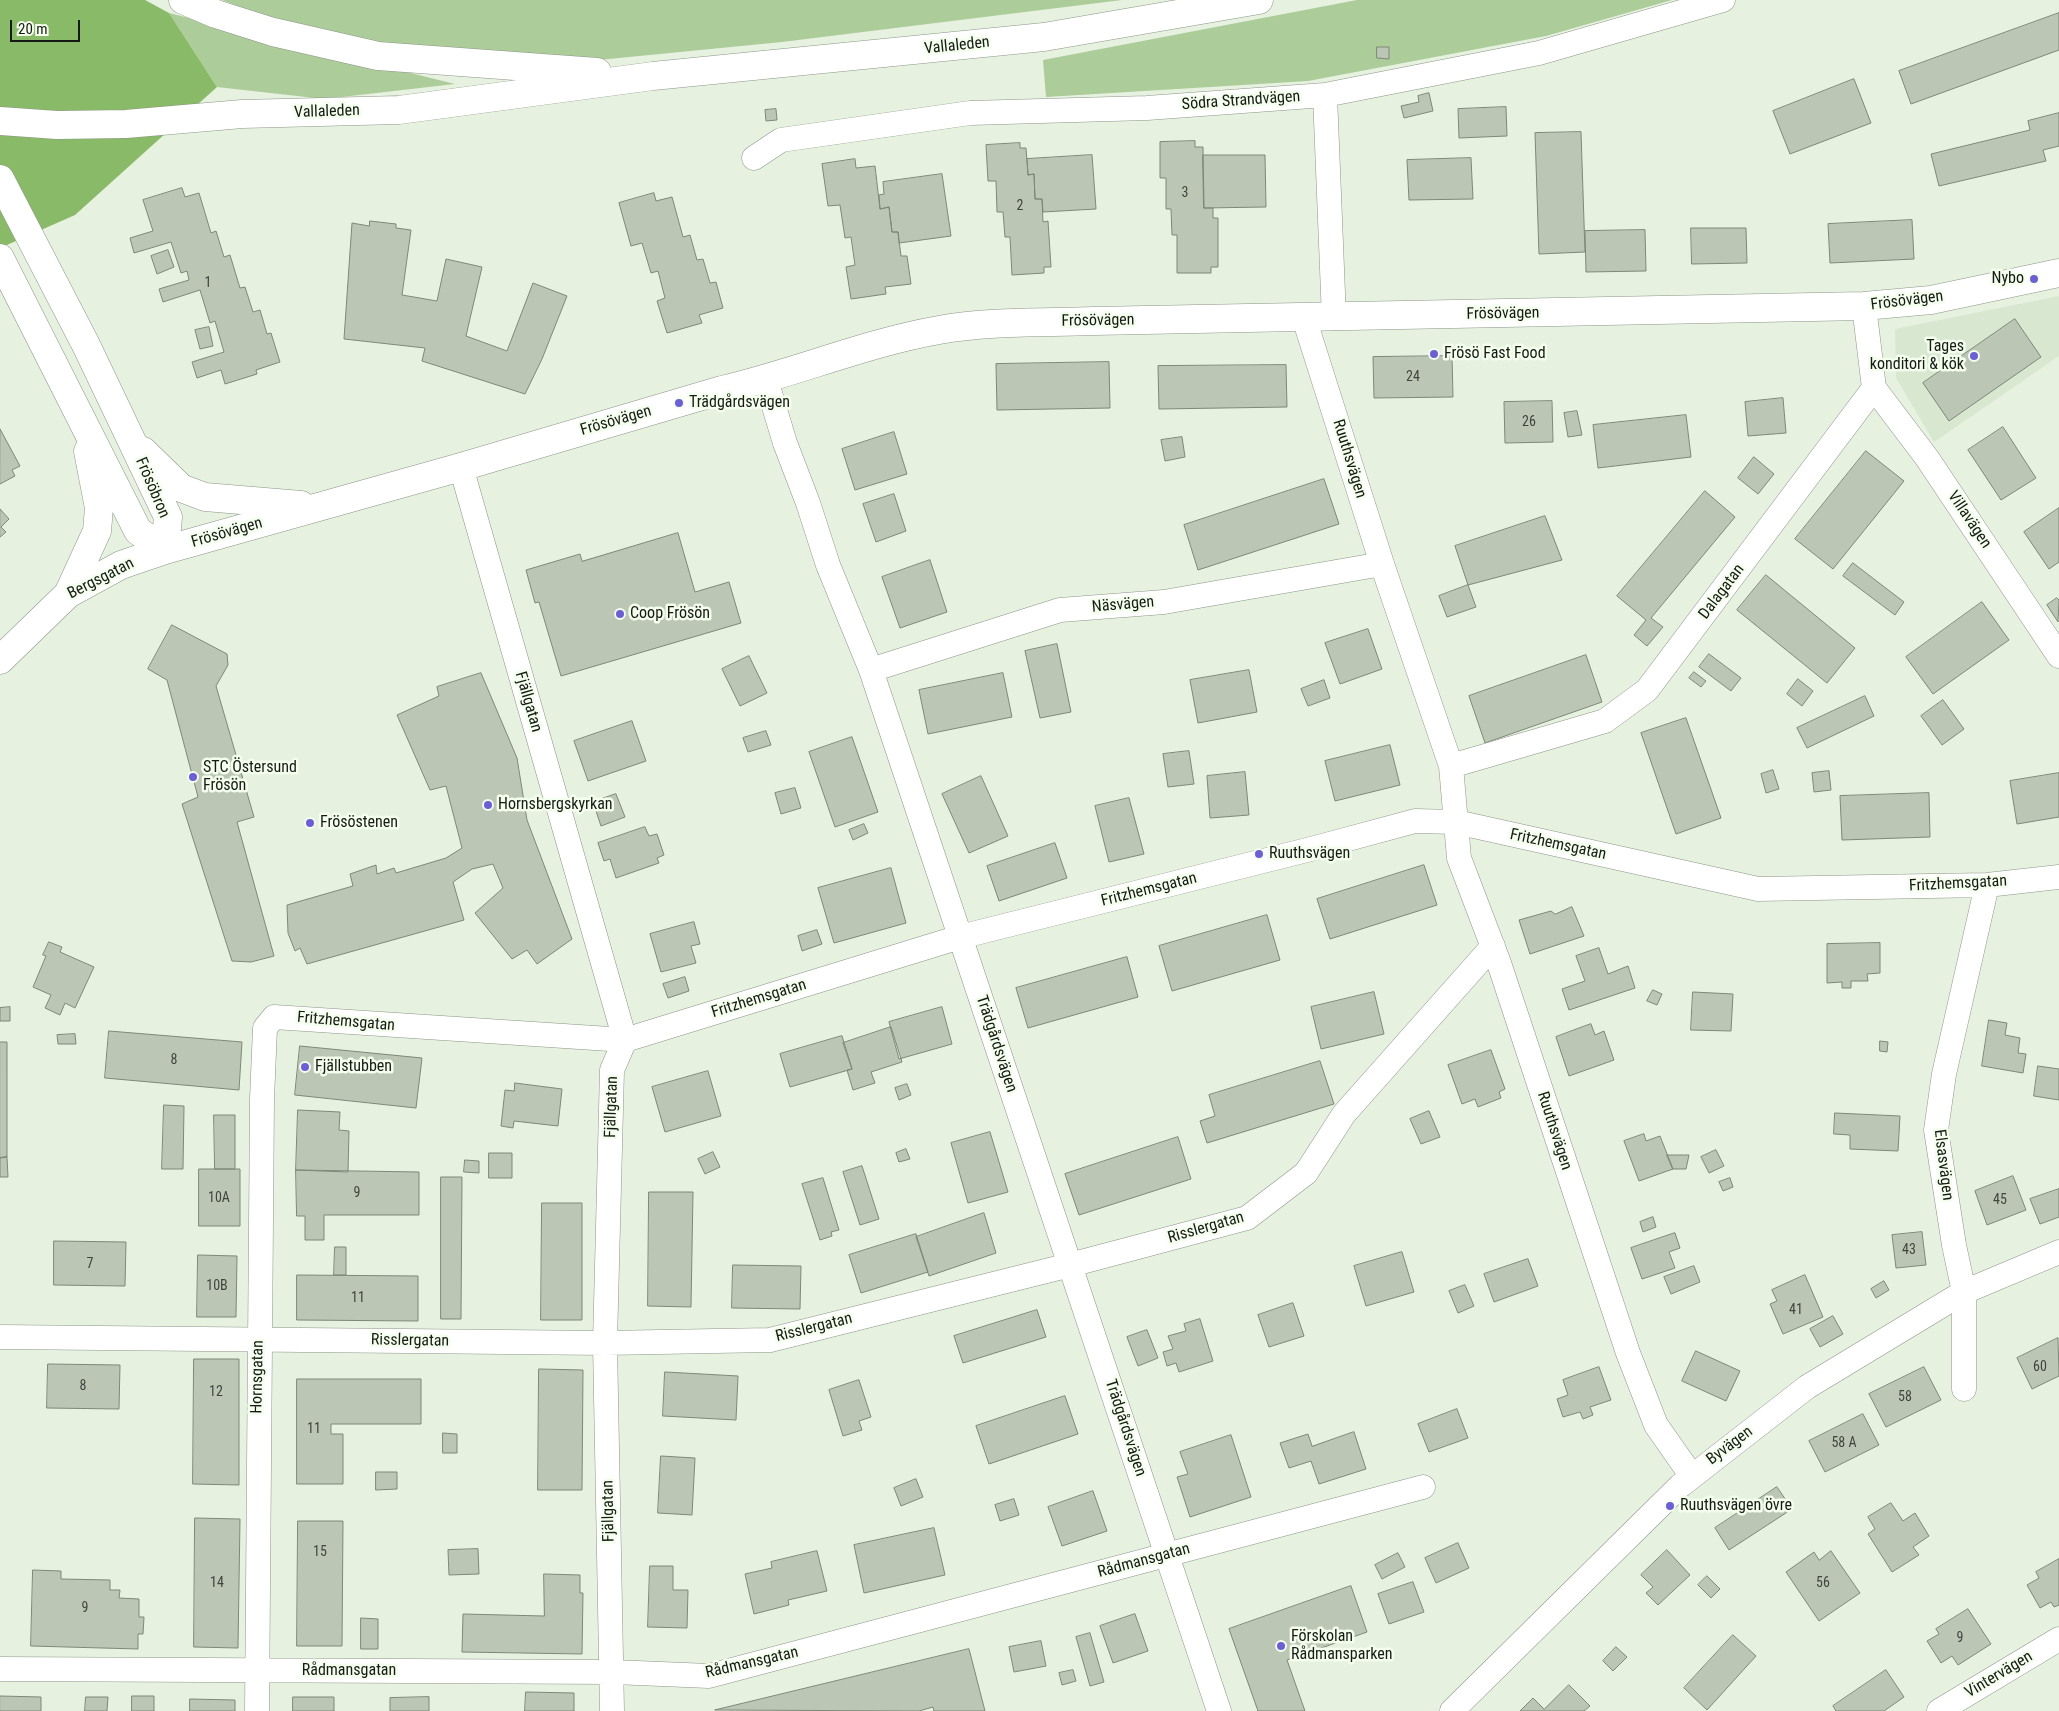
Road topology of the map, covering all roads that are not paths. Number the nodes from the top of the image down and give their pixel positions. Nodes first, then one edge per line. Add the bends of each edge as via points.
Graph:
1 (183, 0) edge
2 (1259, 0) edge
3 (1724, 0) edge
4 (653, 76) junction
5 (1324, 95) junction
6 (0, 121) edge
7 (754, 158) dead end
8 (0, 179) edge
9 (0, 258) edge
10 (2059, 273) edge
11 (1864, 306) junction
12 (1304, 318) junction
13 (1334, 318) junction
14 (766, 380) junction
15 (1874, 388) junction
16 (81, 418) junction
17 (131, 439) junction
18 (461, 467) junction
19 (322, 506) junction
20 (165, 550) junction
21 (1382, 564) junction
22 (68, 594) junction
23 (2059, 656) edge
24 (0, 660) edge
25 (871, 670) junction
26 (1451, 766) junction
27 (1456, 822) junction
28 (2059, 877) edge
29 (1987, 885) junction
30 (960, 937) junction
31 (1493, 946) junction
32 (625, 1040) junction
33 (264, 1043) joint
34 (2059, 1252) edge
35 (1070, 1265) junction
36 (1964, 1292) junction
37 (0, 1337) edge
38 (258, 1340) junction
39 (605, 1343) junction
40 (1964, 1389) dead end
41 (1691, 1475) junction
42 (1423, 1488) dead end
43 (1167, 1555) junction
44 (2059, 1639) edge
45 (0, 1669) edge
46 (256, 1670) junction
47 (613, 1672) junction
48 (257, 1711) edge
49 (612, 1711) edge
50 (1219, 1711) edge
51 (1452, 1711) edge
52 (1939, 1711) edge

1 - 4 street, Vallaleden via 274,32 378,56
2 - 4 street, Vallaleden via 1044,37
3 - 5 street, Södra Strandvägen via 1538,53
4 - 6 street, Vallaleden via 399,110 242,114 126,124 57,125
5 - 7 street, Södra Strandvägen via 1147,108 970,113 781,140
5 - 13 street
8 - 17 street, Frösöbron
9 - 16 street, Frösöbron
10 - 11 street, Frösövägen via 1931,300
11 - 13 street, Frösövägen
11 - 15 street
12 - 13 street, Frösövägen
12 - 14 street, Frösövägen via 1031,323 939,330 814,362
12 - 21 street, Ruuthsvägen
14 - 18 street, Frösövägen
14 - 25 street, Trädgårdsvägen via 828,565
15 - 23 street, Villavägen via 1927,458
15 - 26 street, Dalagatan via 1647,690 1605,721
16 - 20 street, Frösöbron via 138,531
16 - 22 street via 99,508 97,531
17 - 19 street via 181,488 205,498
17 - 20 street, Frösöbron via 168,517
18 - 19 street, Frösövägen
18 - 32 street, Fjällgatan
19 - 20 street, Frösövägen
20 - 22 street, Bergsgatan via 121,565
21 - 25 street, Näsvägen via 1164,602 1060,610
21 - 26 street, Ruuthsvägen
22 - 24 street, Bergsgatan
25 - 30 street, Trädgårdsvägen
26 - 27 street, Ruuthsvägen
27 - 29 street, Fritzhemsgatan via 1758,889
27 - 30 street, Fritzhemsgatan via 1415,821
27 - 31 street, Ruuthsvägen via 1459,858
28 - 29 street, Fritzhemsgatan
29 - 36 street, Elsasvägen via 1944,1074 1936,1130
30 - 32 street, Fritzhemsgatan
30 - 35 street, Trädgårdsvägen
31 - 35 street, Risslergatan via 1344,1114 1306,1173 1247,1218
31 - 41 street, Ruuthsvägen via 1628,1353 1656,1425
32 - 33 street, Fritzhemsgatan via 274,1017 265,1028
32 - 39 street, Fjällgatan via 612,1070
33 - 38 street, Hornsgatan
34 - 36 street, Byvägen
35 - 39 street, Risslergatan via 770,1340
35 - 43 street, Trädgårdsvägen
36 - 40 street, Elsasvägen
36 - 41 street, Byvägen via 1807,1387
37 - 38 street, Risslergatan
38 - 39 street, Risslergatan
38 - 46 street, Hornsgatan
39 - 47 street, Fjällgatan
41 - 51 street, Byvägen
42 - 43 street, Rådmansgatan
43 - 47 street, Rådmansgatan via 709,1676
43 - 50 street, Trädgårdsvägen
44 - 52 street, Vintervägen
45 - 46 street, Rådmansgatan
46 - 47 street, Rådmansgatan
46 - 48 street, Hornsgatan
47 - 49 street, Fjällgatan

